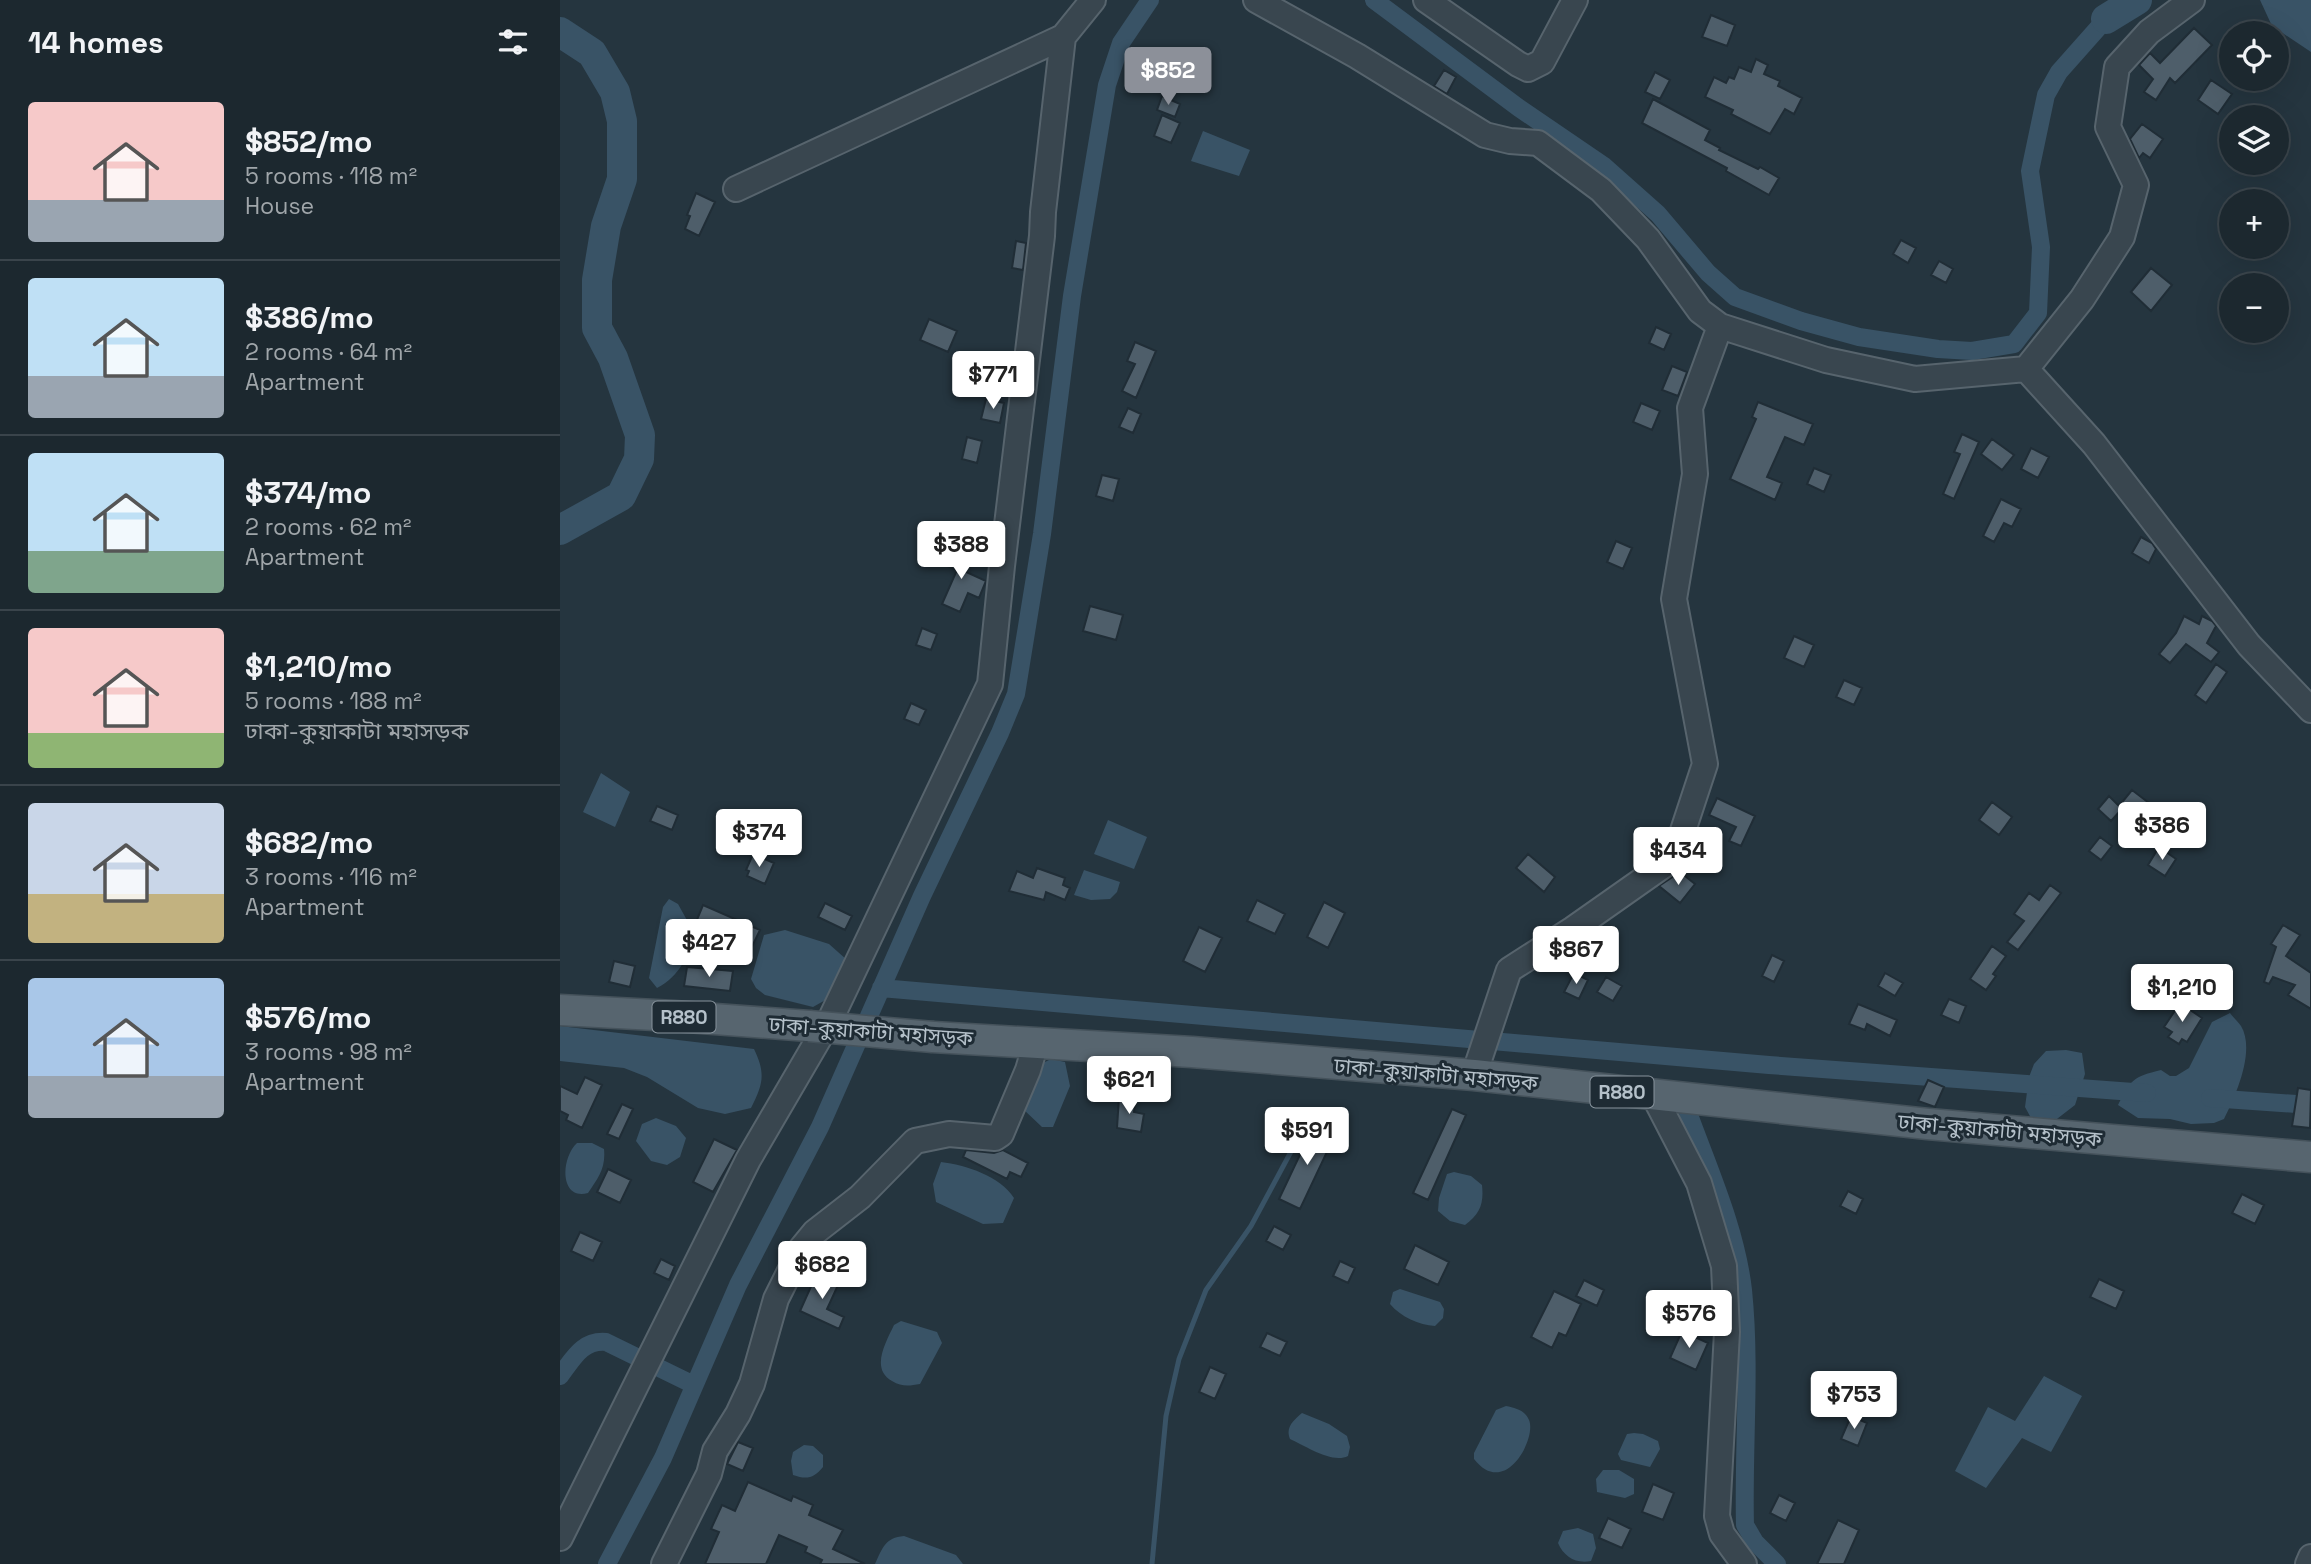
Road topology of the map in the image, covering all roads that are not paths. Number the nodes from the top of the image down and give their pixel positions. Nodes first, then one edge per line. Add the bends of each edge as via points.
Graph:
1 (1093, 0) edge
2 (1256, 0) edge
3 (1426, 0) edge
4 (1575, 0) edge
5 (2192, 0) edge
6 (1063, 37) junction
7 (736, 188) dead end
8 (1720, 326) junction
9 (2025, 369) junction
10 (2311, 710) edge
11 (560, 1010) edge
12 (1036, 1043) junction
13 (1474, 1076) junction
14 (1654, 1096) junction
15 (2311, 1157) edge
16 (560, 1538) edge
17 (2311, 1557) edge
18 (664, 1564) edge
19 (1744, 1564) edge
20 (2308, 1564) edge

1 - 6 street
2 - 8 street via 1485,135 1538,143 1601,190 1648,239 1700,311
3 - 4 street via 1528,69 1542,62
5 - 9 street via 2149,32 2117,67 2108,127 2136,185 2122,237 2082,299
6 - 7 street
6 - 16 street via 990,684 832,1016 748,1160
8 - 9 street via 1826,359 1914,379
8 - 13 street via 1690,408 1695,474 1674,599 1705,764 1674,858 1509,970
9 - 10 street via 2094,444 2249,645
11 - 12 main road, ঢাকা-কুয়াকাটা মহাসড়ক / R880, bridge
12 - 13 main road, ঢাকা-কুয়াকাটা মহাসড়ক / R880
12 - 18 street via 1001,1134 995,1138 949,1134 915,1141 801,1249 776,1299 752,1384 715,1451 705,1483
13 - 14 main road, ঢাকা-কুয়াকাটা মহাসড়ক / R880
14 - 15 main road, ঢাকা-কুয়াকাটা মহাসড়ক / R880
14 - 19 street via 1699,1183 1724,1266 1727,1332 1717,1516 1723,1534
17 - 20 street

